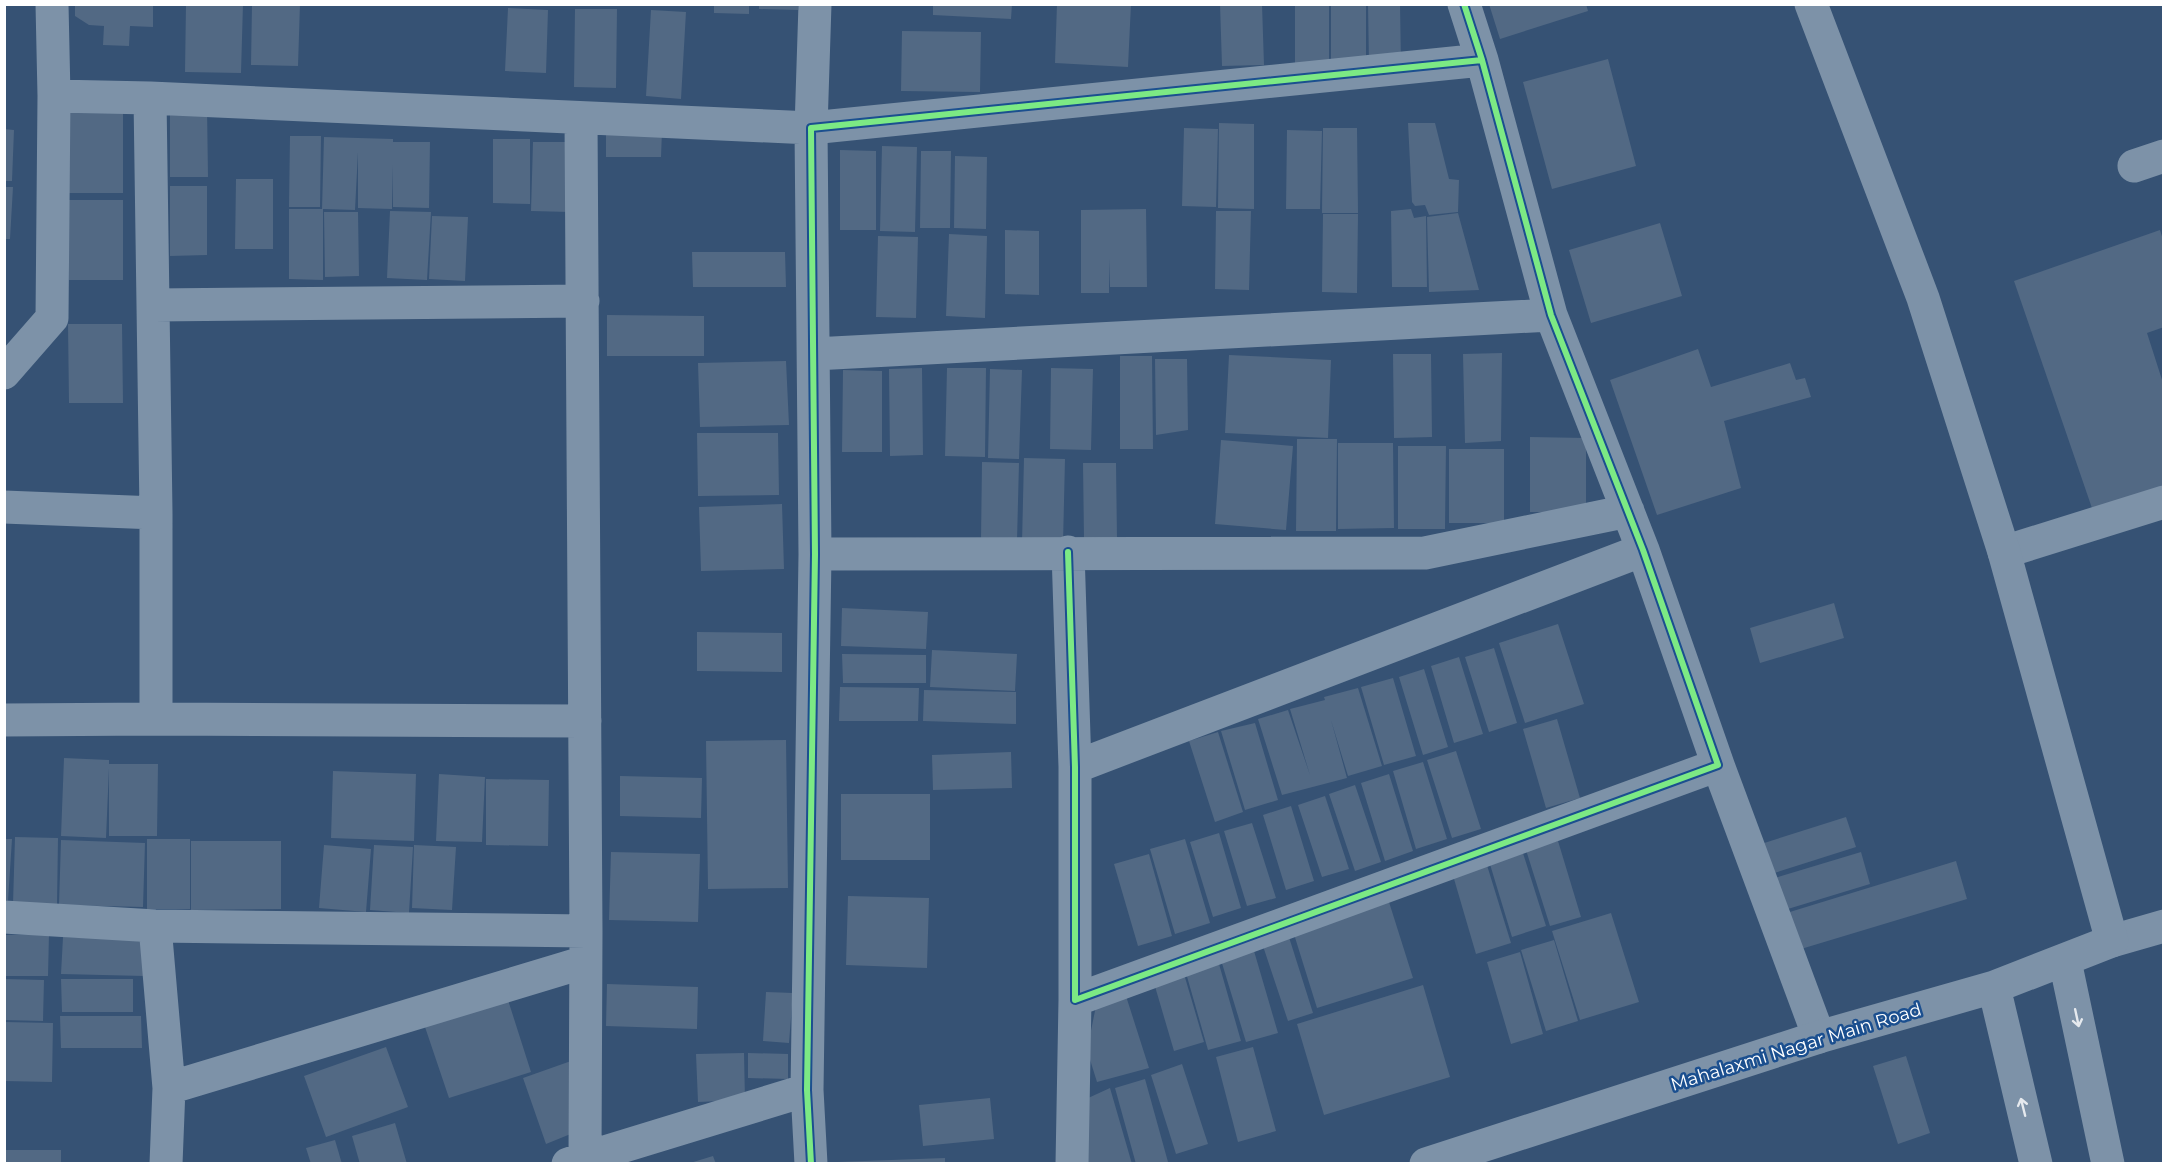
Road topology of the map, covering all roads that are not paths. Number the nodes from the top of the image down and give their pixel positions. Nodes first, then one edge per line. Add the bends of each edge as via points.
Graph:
1 (52, 4) edge
2 (815, 4) edge
3 (1464, 4) edge
4 (1811, 4) edge
5 (1482, 60) junction
6 (54, 96) junction
7 (150, 98) junction
8 (581, 118) junction
9 (811, 128) junction
10 (583, 301) junction
11 (154, 305) junction
12 (1551, 315) junction
13 (813, 354) junction
14 (4, 373) edge
15 (2163, 502) edge
16 (4, 507) edge
17 (1628, 511) junction
18 (156, 513) junction
19 (1643, 550) junction
20 (1068, 552) junction
21 (2004, 552) junction
22 (815, 554) junction
23 (156, 718) junction
24 (4, 720) edge
25 (585, 721) junction
26 (1718, 765) junction
27 (1075, 767) junction
28 (4, 916) edge
29 (155, 926) junction
30 (2163, 926) edge
31 (2112, 941) junction
32 (586, 946) junction
33 (2065, 961) junction
34 (1994, 987) junction
35 (1075, 1000) junction
36 (1819, 1037) junction
37 (169, 1088) junction
38 (807, 1090) junction
39 (576, 1161) edge
40 (166, 1164) edge
41 (811, 1164) edge
42 (1072, 1164) edge
43 (1426, 1164) edge
44 (2036, 1164) edge
45 (2108, 1164) edge

1 - 6 street
2 - 9 street
3 - 5 street
4 - 21 street via 1923,298
5 - 9 street
5 - 12 street
6 - 7 street
6 - 14 street via 52,318
7 - 8 street
7 - 11 street
8 - 9 street
8 - 10 street
9 - 13 street
10 - 11 street
10 - 25 street
11 - 18 street
12 - 13 street
12 - 17 street
13 - 22 street
15 - 21 street
16 - 18 street
17 - 19 street
17 - 20 street via 1425,553
18 - 23 street
19 - 26 street
19 - 27 street
20 - 22 street
20 - 27 street
21 - 31 street
22 - 38 street
23 - 24 street
23 - 25 street
25 - 32 street
26 - 35 street
26 - 36 street
27 - 35 street
28 - 29 street
29 - 32 street
29 - 37 street
30 - 31 street, Mahalaxmi Nagar Main Road
31 - 33 street, Mahalaxmi Nagar Main Road
32 - 37 street
32 - 39 street
33 - 34 street, Mahalaxmi Nagar Main Road
33 -> 45 street
34 - 36 street, Mahalaxmi Nagar Main Road
44 -> 34 street
35 - 42 street
36 - 43 street, Mahalaxmi Nagar Main Road
37 - 40 street
38 - 39 street
38 - 41 street

